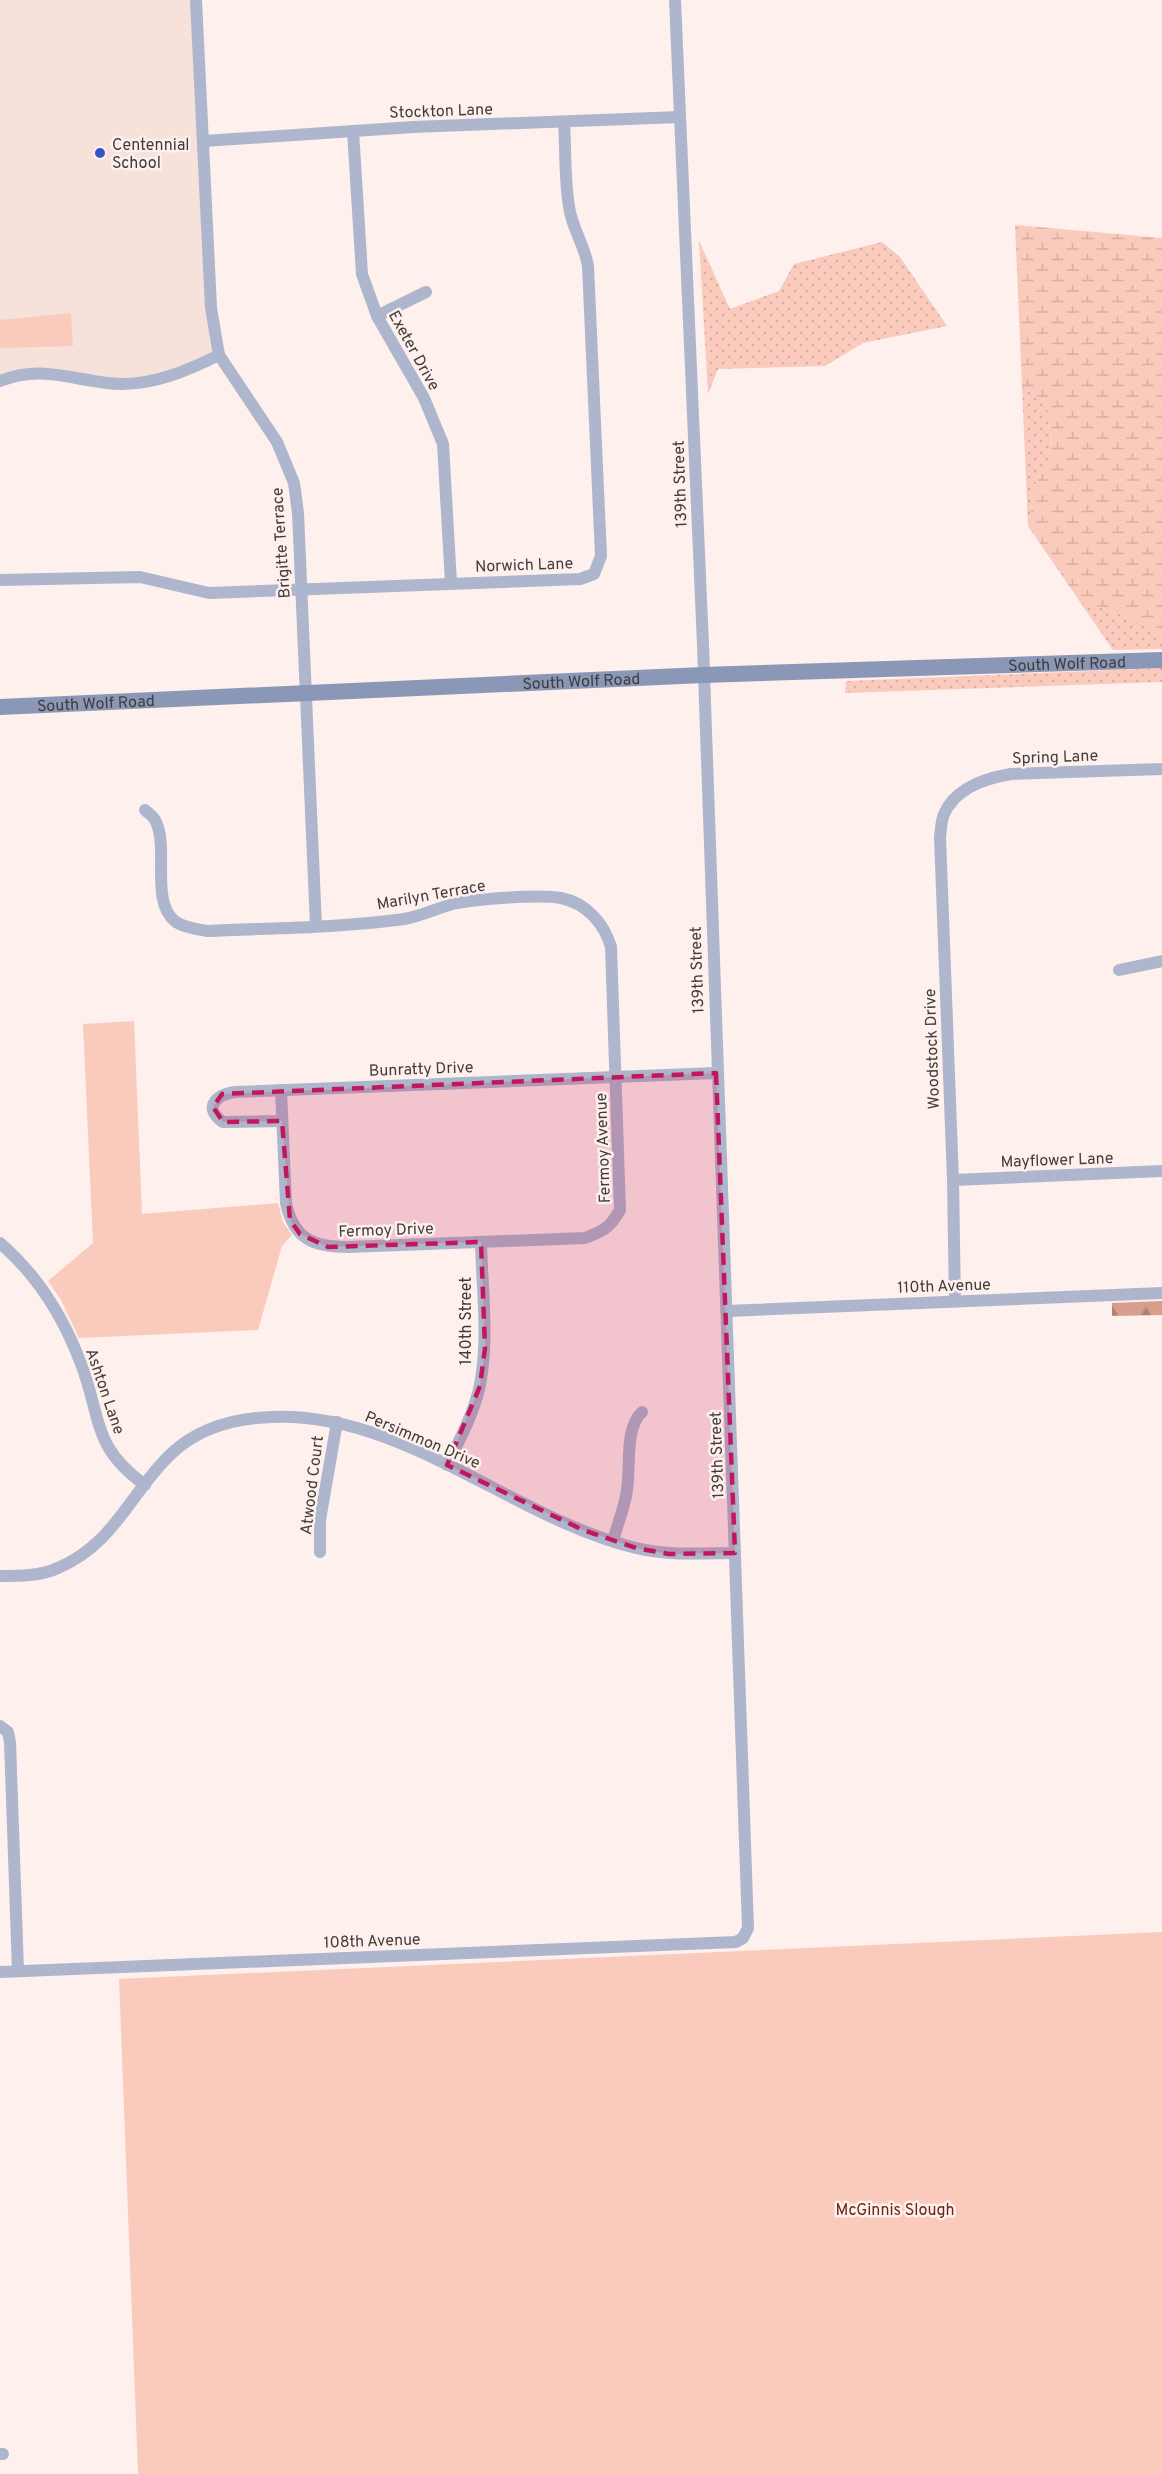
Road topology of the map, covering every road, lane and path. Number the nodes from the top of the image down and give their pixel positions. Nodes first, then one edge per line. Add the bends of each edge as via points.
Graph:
1 (196, 0) edge
2 (675, 0) edge
3 (680, 117) junction
4 (564, 122) junction
5 (353, 131) junction
6 (204, 141) junction
7 (426, 292) dead end
8 (377, 316) junction
9 (219, 355) junction
10 (0, 381) edge
11 (0, 580) edge
12 (451, 583) junction
13 (301, 591) junction
14 (1162, 660) edge
15 (703, 675) junction
16 (306, 694) junction
17 (0, 707) edge
18 (1162, 769) edge
19 (955, 799) joint
20 (145, 810) dead end
21 (316, 926) junction
22 (1162, 961) edge
23 (1119, 970) dead end
24 (716, 1073) junction
25 (616, 1077) junction
26 (281, 1090) junction
27 (282, 1121) junction
28 (1162, 1171) edge
29 (953, 1180) junction
30 (481, 1242) junction
31 (0, 1244) edge
32 (1162, 1293) edge
33 (955, 1301) junction
34 (727, 1311) junction
35 (642, 1412) dead end
36 (336, 1422) junction
37 (447, 1466) junction
38 (145, 1485) junction
39 (613, 1541) junction
40 (320, 1551) dead end
41 (735, 1553) junction
42 (0, 1576) edge
43 (0, 1726) edge
44 (5, 1763) edge
45 (743, 1938) joint
46 (18, 1971) junction
47 (0, 1972) edge

1 - 6 street, Brigitte Terrace
2 - 3 street, 139th Street
3 - 4 street, Stockton Lane
3 - 15 street, 139th Street
4 - 5 street, Stockton Lane
4 - 12 street, Norwich Lane via 568,200 588,266 601,556 594,574 580,579
5 - 6 street, Stockton Lane
5 - 8 street, Exeter Drive via 360,265
6 - 9 street, Brigitte Terrace via 211,308
7 - 8 street
8 - 12 street, Exeter Drive via 424,398 443,444
9 - 10 street via 182,372 123,384 40,372 16,374
9 - 13 street, Brigitte Terrace via 276,442 294,483
11 - 13 street, Norwich Lane via 140,577 209,593
12 - 13 street, Norwich Lane
13 - 16 street, Brigitte Terrace
14 - 15 main road, South Wolf Road
15 - 16 main road, South Wolf Road
15 - 24 street, 139th Street
16 - 17 main road, South Wolf Road
16 - 21 street, Brigitte Terrace
18 - 19 street, Spring Lane via 1011,774 988,778
19 - 29 street, Woodstock Drive via 944,814 940,837
20 - 21 street, Marilyn Terrace via 160,834 163,899 176,921 207,931
21 - 25 street, Marilyn Terrace via 406,918 480,900 552,897 571,901 598,920 611,947
22 - 23 street
24 - 25 street, Bunratty Drive
24 - 34 street, 139th Street
25 - 26 street, Bunratty Drive
25 - 30 street, Fermoy Avenue via 620,1210 613,1223 585,1238
26 - 27 street, Fermoy Drive
26 - 27 street, Bunratty Drive via 222,1094 213,1107 216,1117 223,1122
27 - 30 street, Fermoy Drive via 286,1203 290,1221 300,1234 327,1247
28 - 29 street, Mayflower Lane
29 - 33 street, Woodstock Drive
30 - 37 street, 140th Street via 485,1348 480,1386
31 - 38 street, Ashton Lane via 32,1275 52,1304 82,1365 105,1442 127,1472
32 - 33 street, 110th Avenue
33 - 34 street, 110th Avenue
34 - 41 street, 139th Street
35 - 39 street via 632,1425 626,1497
36 - 37 street, Persimmon Drive via 362,1428
36 - 38 street, Persimmon Drive via 272,1417 213,1427 171,1454
36 - 40 street, Atwood Court via 320,1520
37 - 39 street, Persimmon Drive
38 - 42 street, Persimmon Drive via 105,1537 84,1554 57,1569
39 - 41 street, Persimmon Drive via 669,1554
41 - 45 street, 139th Street via 748,1917
43 - 44 street via 8,1732
44 - 46 street
45 - 46 street, 108th Avenue via 736,1942
46 - 47 street, 108th Avenue

